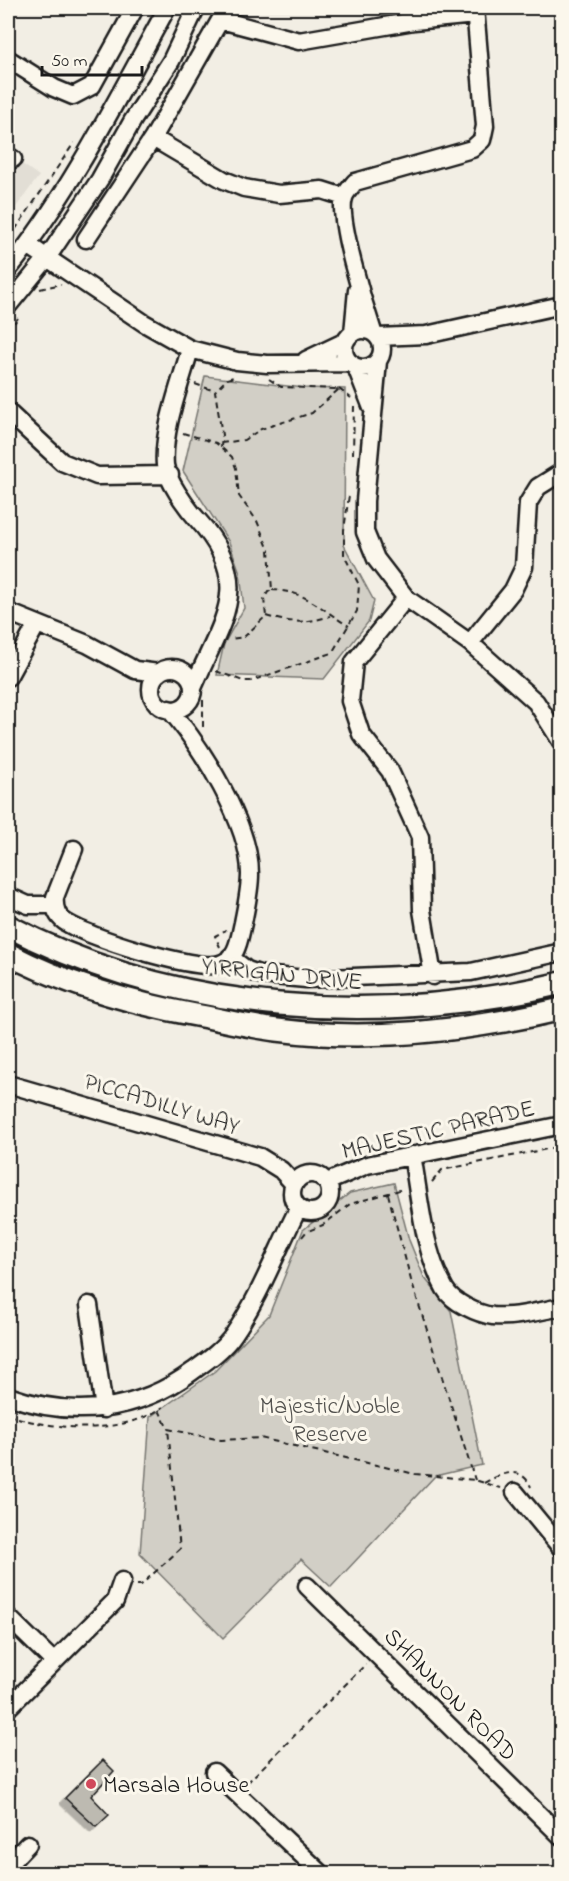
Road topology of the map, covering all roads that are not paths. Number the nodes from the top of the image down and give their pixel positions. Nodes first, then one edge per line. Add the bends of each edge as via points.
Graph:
1 (135, 8) edge
2 (167, 8) edge
3 (196, 8) edge
4 (475, 11) edge
5 (224, 14) edge
6 (8, 59) edge
7 (153, 138) junction
8 (344, 197) junction
9 (86, 239) dead end
10 (28, 245) junction
11 (47, 258) junction
12 (8, 270) edge
13 (358, 284) junction
14 (561, 305) edge
15 (14, 310) edge
16 (375, 334) junction
17 (426, 335) junction
18 (349, 337) junction
19 (190, 350) junction
20 (380, 358) junction
21 (293, 364) junction
22 (353, 365) junction
23 (8, 412) edge
24 (373, 412) junction
25 (561, 471) edge
26 (170, 475) junction
27 (406, 598) junction
28 (8, 612) edge
29 (37, 624) junction
30 (470, 643) junction
31 (208, 650) junction
32 (118, 663) junction
33 (179, 670) junction
34 (159, 673) junction
35 (8, 677) edge
36 (152, 693) junction
37 (196, 693) junction
38 (169, 710) junction
39 (201, 740) junction
40 (561, 740) edge
41 (74, 849) dead end
42 (8, 896) edge
43 (54, 905) junction
44 (8, 926) edge
45 (561, 952) edge
46 (8, 954) edge
47 (228, 959) junction
48 (8, 964) edge
49 (433, 976) junction
50 (561, 982) edge
51 (110, 996) junction
52 (561, 1009) edge
53 (8, 1084) edge
54 (561, 1125) edge
55 (412, 1155) junction
56 (327, 1182) junction
57 (294, 1184) junction
58 (298, 1209) junction
59 (89, 1305) dead end
60 (561, 1308) edge
61 (8, 1396) edge
62 (104, 1408) junction
63 (515, 1492) road end
64 (561, 1549) edge
65 (122, 1581) road end
66 (307, 1586) dead end
67 (8, 1617) edge
68 (54, 1662) junction
69 (8, 1708) edge
70 (214, 1772) dead end
71 (561, 1837) edge
72 (28, 1844) dead end
73 (8, 1864) edge
74 (322, 1874) edge

1 - 6 street via 92,86 73,96
2 - 10 street
3 - 11 street via 171,61
4 - 5 street via 299,41
4 - 8 street via 485,126 482,140 472,149 355,183
5 - 7 street
7 - 8 street via 244,189 279,194 322,190
7 - 9 street
8 - 13 street via 342,211
10 - 11 street
10 - 12 street
11 - 15 street
11 - 19 street
13 - 16 street
13 - 18 street
14 - 17 street
16 - 17 street
16 - 18 street via 363,330
16 - 20 street via 382,345
17 - 20 street
18 - 21 street via 318,356
18 - 22 street via 345,355
19 - 21 street via 237,361
19 - 26 street via 165,443 165,468
20 - 22 street via 368,368
20 - 24 street
21 - 22 street
22 - 24 street
23 - 26 street via 62,462 97,476
24 - 27 street via 365,532 376,559
25 - 30 street via 538,487 528,503 524,567 513,590
26 - 31 street via 180,501 215,539 228,565 230,587 225,620
27 - 30 street
27 - 49 street via 354,662 350,701 361,734 390,771 420,837 422,910
28 - 29 street
29 - 32 street via 87,644
29 - 35 street
30 - 40 street via 536,702
31 - 33 street
31 - 37 street
32 - 34 street
32 - 36 street
33 - 34 street
33 - 37 street via 188,675
34 - 36 street
36 - 38 street via 158,704
37 - 38 street via 181,708
37 - 39 street via 190,716
38 - 39 street
39 - 47 street via 248,852 248,898 237,948
41 - 43 street via 57,886
42 - 43 street via 28,905
43 - 47 street via 62,920 92,935 188,964 207,967
44 - 50 main road, YIRRIGAN DRIVE via 146,980 286,1004 345,1009 443,1004
45 - 49 street via 471,972
46 - 51 main road via 51,975
47 - 49 street via 262,975 306,979
48 - 51 main road via 80,994
51 - 52 main road via 277,1030 345,1035 450,1030
53 - 57 street, PICCADILLY WAY via 260,1157
54 - 55 street, MAJESTIC PARADE
55 - 56 street, MAJESTIC PARADE via 350,1170
55 - 60 street via 428,1244 446,1291 463,1305 490,1316 508,1317
56 - 57 street via 310,1174
56 - 58 street via 330,1197 326,1206 313,1213
57 - 58 street via 292,1200
58 - 62 street via 232,1337 155,1403
59 - 62 street
61 - 62 street via 53,1408
63 - 64 street
65 - 68 street via 115,1601
66 - 71 street, SHANNON ROAD
67 - 68 street
68 - 69 street
70 - 74 street
72 - 73 street

